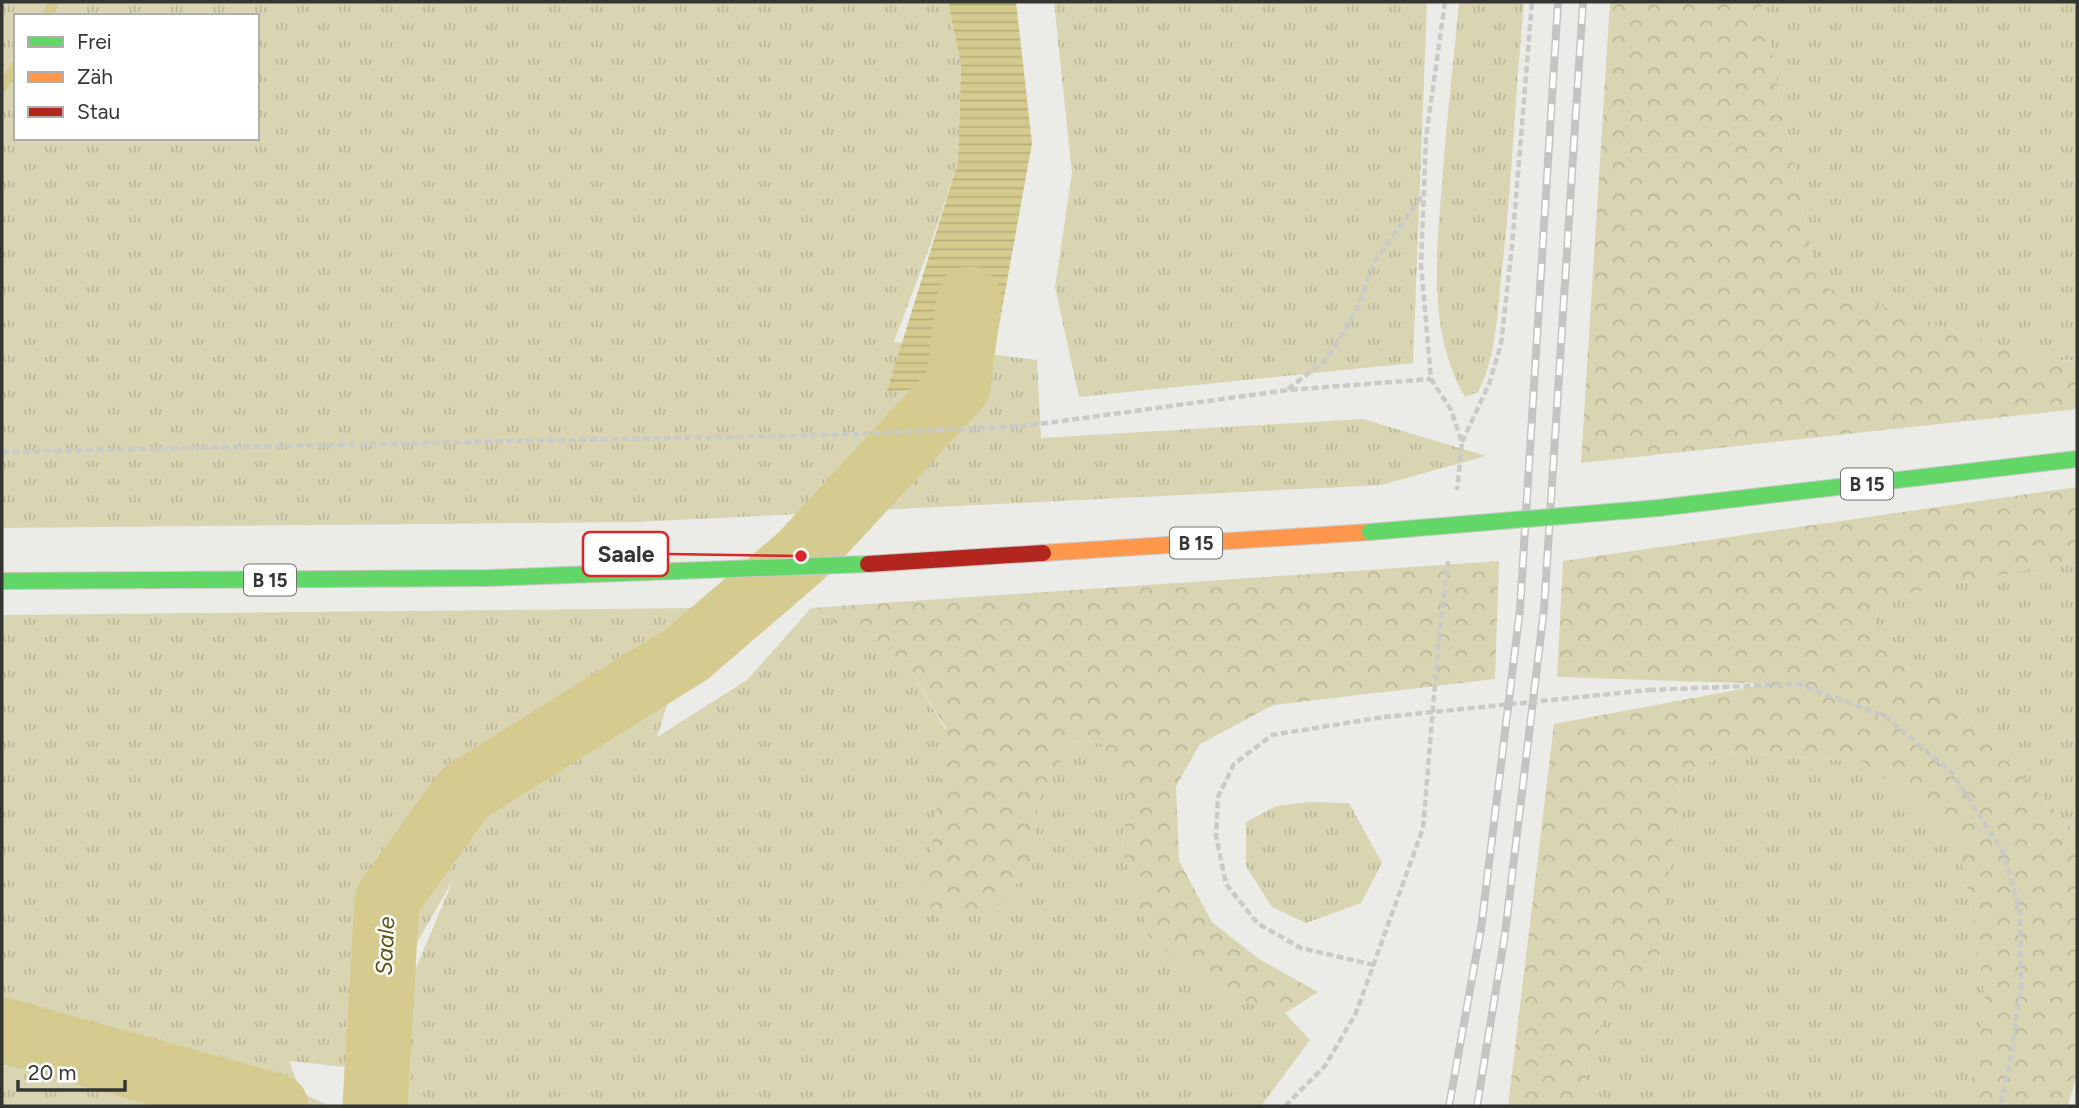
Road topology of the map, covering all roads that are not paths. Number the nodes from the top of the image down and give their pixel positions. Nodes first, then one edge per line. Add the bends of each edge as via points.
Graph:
1 (2077, 459) edge
2 (2, 581) edge

1 - 2 highway, B 15, bridge via 1658,508 1023,555 538,576

